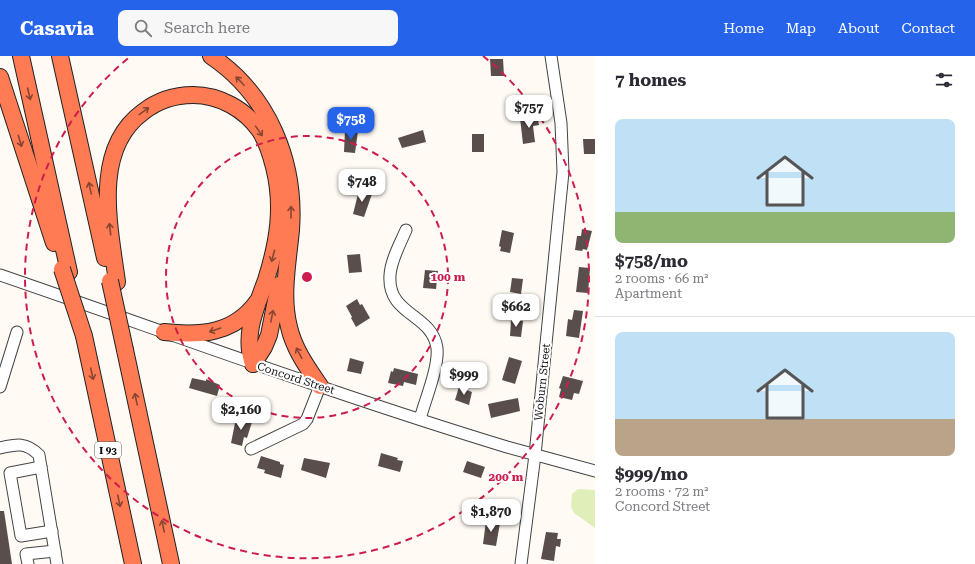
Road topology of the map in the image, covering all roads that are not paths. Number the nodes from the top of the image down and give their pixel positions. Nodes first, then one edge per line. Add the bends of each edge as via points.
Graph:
1 (21, 56) edge
2 (60, 56) edge
3 (211, 56) edge
4 (551, 56) edge
5 (0, 77) edge
6 (406, 230) dead end
7 (289, 244) junction
8 (66, 271) junction
9 (0, 275) edge
10 (114, 281) junction
11 (258, 300) junction
12 (17, 332) dead end
13 (164, 332) junction
14 (253, 364) junction
15 (320, 386) junction
16 (0, 387) edge
17 (420, 419) junction
18 (0, 448) edge
19 (251, 449) dead end
20 (535, 455) junction
21 (42, 468) junction
22 (595, 471) edge
23 (52, 531) junction
24 (55, 551) junction
25 (28, 564) edge
26 (57, 564) edge
27 (133, 564) edge
28 (171, 564) edge
29 (521, 564) edge

1 -> 8 highway, I 93
10 -> 2 highway
7 -> 3 highway via 292,207 289,181 275,131 247,88
4 - 20 street, Woburn Street via 561,123 563,172
5 -> 8 highway
6 - 17 street via 390,269 391,289 400,307 430,331 437,354 436,366
14 -> 7 highway via 269,335
15 -> 7 highway via 299,354 288,327 286,301
8 -> 27 highway, I 93, bridge via 84,336
9 - 13 street, Concord Street
10 -> 11 highway via 108,176 118,143 133,120 155,104 175,97 203,96 226,102 247,117 265,139 273,161 280,202 278,231 272,260
28 -> 10 highway, bridge via 125,350
11 -> 13 highway via 241,317 218,330 195,334
11 - 14 highway via 249,342
12 - 16 street
13 - 14 street, Concord Street
14 - 15 street, Concord Street
15 - 17 street, Concord Street
15 - 19 street via 303,424
17 - 20 street, Concord Street
18 - 21 street via 17,444 33,449 39,455
20 - 22 street, Concord Street
20 - 29 street, Woburn Street
21 - 23 street
21 - 23 street via 10,473 21,536
23 - 24 street
24 - 25 street via 26,554
24 - 26 street

